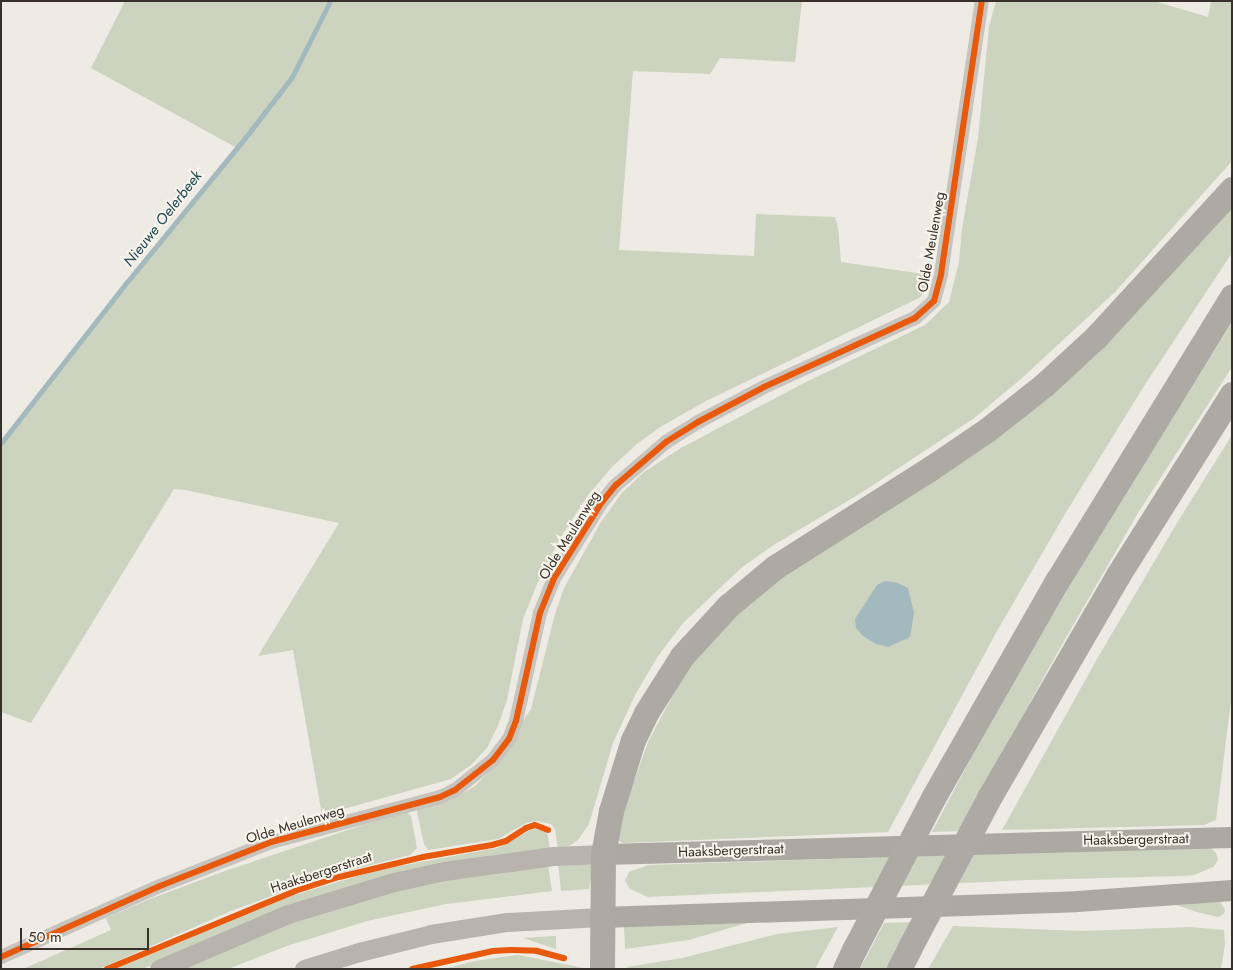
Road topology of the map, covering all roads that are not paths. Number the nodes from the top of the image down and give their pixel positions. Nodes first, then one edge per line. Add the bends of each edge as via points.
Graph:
1 (982, 1) edge
2 (1232, 189) edge
3 (1232, 297) edge
4 (1232, 394) edge
5 (1232, 837) edge
6 (603, 854) junction
7 (1232, 890) edge
8 (601, 917) junction
9 (1, 957) edge
10 (850, 958) edge
11 (904, 958) edge
12 (159, 969) edge
13 (304, 969) edge
14 (602, 969) edge

1 - 9 street, Olde Meulenweg via 941,274 934,301 915,318 764,387 698,422 666,442 616,484 553,580 540,613 516,722 509,739 493,760 455,790 440,797 271,842 160,886
2 - 6 highway via 1096,337 1044,385 932,468 775,567 701,633 664,682 633,740 610,811
3 - 10 highway, bridge via 1057,581 933,798
4 - 11 highway, bridge via 1118,575 990,796
5 - 6 main road, Haaksbergerstraat
6 - 8 highway
6 - 12 main road, Haaksbergerstraat via 554,856 444,871 394,882 288,914
7 - 8 main road via 1077,901
8 - 13 main road via 507,922 431,934
8 - 14 highway

